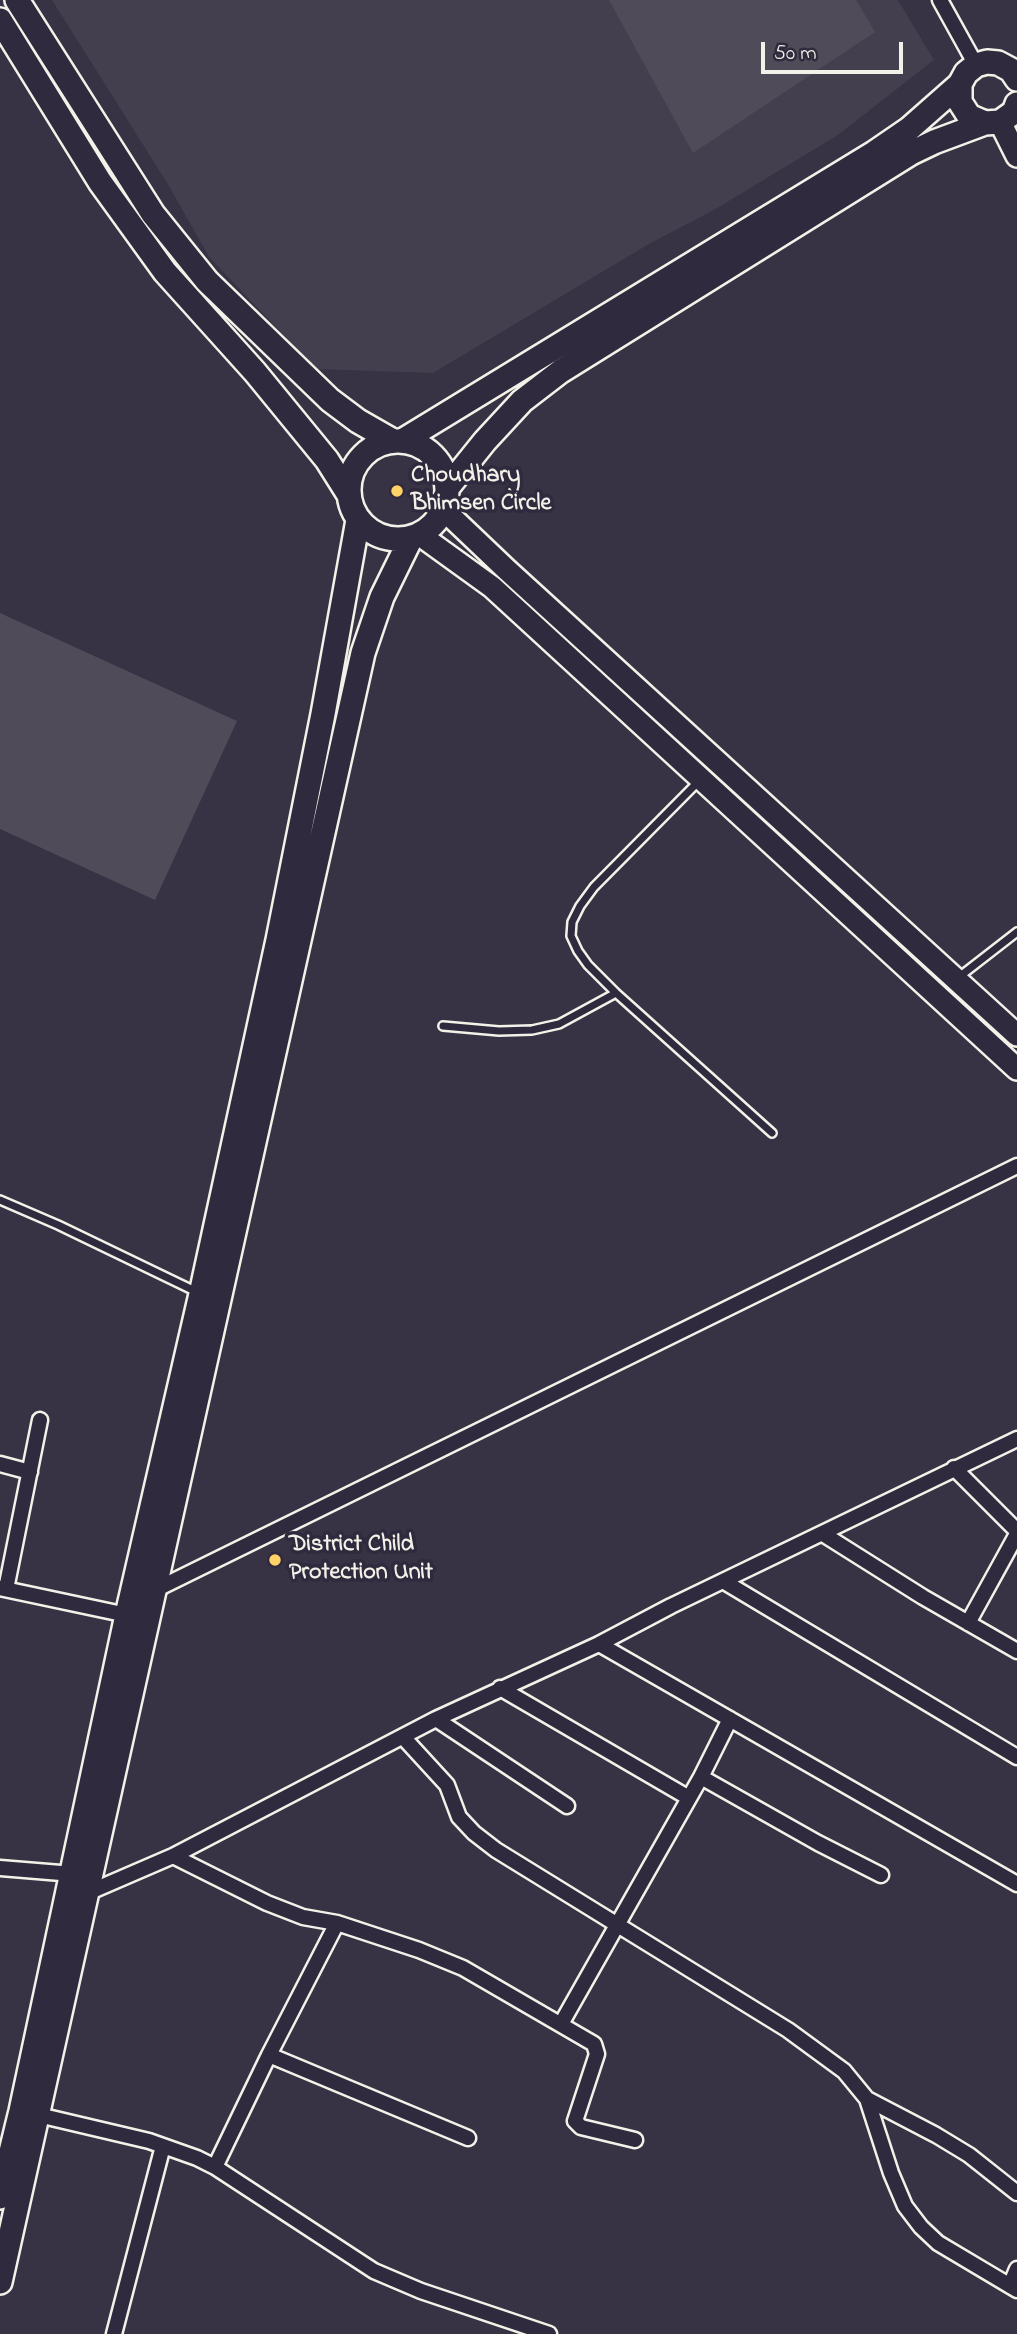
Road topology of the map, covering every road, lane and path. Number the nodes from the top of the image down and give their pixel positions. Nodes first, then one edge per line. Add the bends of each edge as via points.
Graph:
1 (17, 0) edge
2 (940, 0) edge
3 (0, 20) edge
4 (997, 61) edge
5 (1017, 79) edge
6 (960, 84) junction
7 (1007, 113) edge
8 (1017, 156) edge
9 (398, 441) junction
10 (349, 495) junction
11 (446, 498) junction
12 (358, 520) junction
13 (415, 537) junction
14 (702, 778) junction
15 (1017, 932) edge
16 (956, 980) junction
17 (617, 993) junction
18 (443, 1027) dead end
19 (1017, 1035) edge
20 (1017, 1069) edge
21 (772, 1133) dead end
22 (1017, 1166) edge
23 (0, 1200) edge
24 (210, 1299) junction
25 (40, 1420) dead end
26 (1017, 1439) edge
27 (0, 1464) edge
28 (954, 1468) junction
29 (30, 1472) junction
30 (1017, 1532) edge
31 (822, 1534) junction
32 (723, 1581) junction
33 (3, 1589) edge
34 (153, 1591) junction
35 (127, 1615) junction
36 (968, 1623) junction
37 (600, 1644) junction
38 (1017, 1651) edge
39 (500, 1688) junction
40 (730, 1718) junction
41 (436, 1719) junction
42 (402, 1737) junction
43 (1017, 1757) edge
44 (701, 1777) junction
45 (689, 1798) junction
46 (567, 1806) dead end
47 (173, 1856) junction
48 (0, 1868) edge
49 (73, 1874) junction
50 (881, 1875) dead end
51 (1017, 1884) edge
52 (85, 1894) junction
53 (337, 1923) junction
54 (618, 1924) junction
55 (561, 2025) junction
56 (269, 2055) junction
57 (867, 2099) junction
58 (29, 2112) junction
59 (468, 2138) dead end
60 (635, 2140) dead end
61 (163, 2146) junction
62 (215, 2167) junction
63 (1017, 2193) edge
64 (0, 2197) edge
65 (1017, 2269) edge
66 (0, 2282) edge
67 (1014, 2288) edge
68 (114, 2334) edge
69 (549, 2334) edge

1 - 9 main road via 153,214 207,281 330,400 358,421
2 - 4 street
3 - 10 main road via 100,181 165,272 255,372 327,460
4 - 5 main road
4 - 6 main road via 966,73
6 - 7 main road via 960,102 969,116
6 - 9 main road via 874,153
7 - 8 street
7 - 11 main road via 911,153 561,371 522,401 485,441
9 - 10 main road via 378,445 356,464
9 - 11 main road via 415,443 436,458 444,471
10 - 12 main road
11 - 13 main road via 434,525
11 - 16 street via 506,569
12 - 13 main road via 388,539
12 - 24 main road
13 - 14 street via 492,587
13 - 24 main road via 382,597 363,653
14 - 17 lane via 594,887 572,922 571,936 578,951
14 - 20 street
15 - 16 lane
16 - 19 street
17 - 18 lane via 559,1024 532,1030
17 - 21 lane
22 - 34 street
23 - 24 lane
24 - 34 main road
24 - 35 main road
25 - 29 street
26 - 28 street
27 - 29 street
28 - 30 street
28 - 31 street
29 - 33 street
30 - 36 street
31 - 32 street
31 - 36 street
32 - 37 street
32 - 43 street
33 - 35 street
34 - 52 main road
35 - 49 main road
36 - 38 street
37 - 39 street
37 - 40 street
39 - 41 street
39 - 45 street
40 - 44 street
40 - 51 street
41 - 42 street
41 - 46 street
42 - 47 street
42 - 54 street via 447,1785 459,1817 474,1833
44 - 45 street
44 - 50 street
45 - 54 street
47 - 52 street
47 - 53 street via 267,1903 303,1917
48 - 49 street
49 - 58 main road
52 - 58 main road
53 - 55 street via 464,1968
53 - 56 street
54 - 55 street
54 - 57 street via 788,2030 845,2071
55 - 60 street via 594,2044 597,2054 575,2121 581,2127
56 - 59 street
56 - 62 street
57 - 63 street via 969,2155
57 - 67 street via 891,2174 905,2206 921,2227 938,2243
58 - 61 street
58 - 64 main road
58 - 66 main road
61 - 62 street
61 - 68 street
62 - 69 street via 374,2271
65 - 67 street

